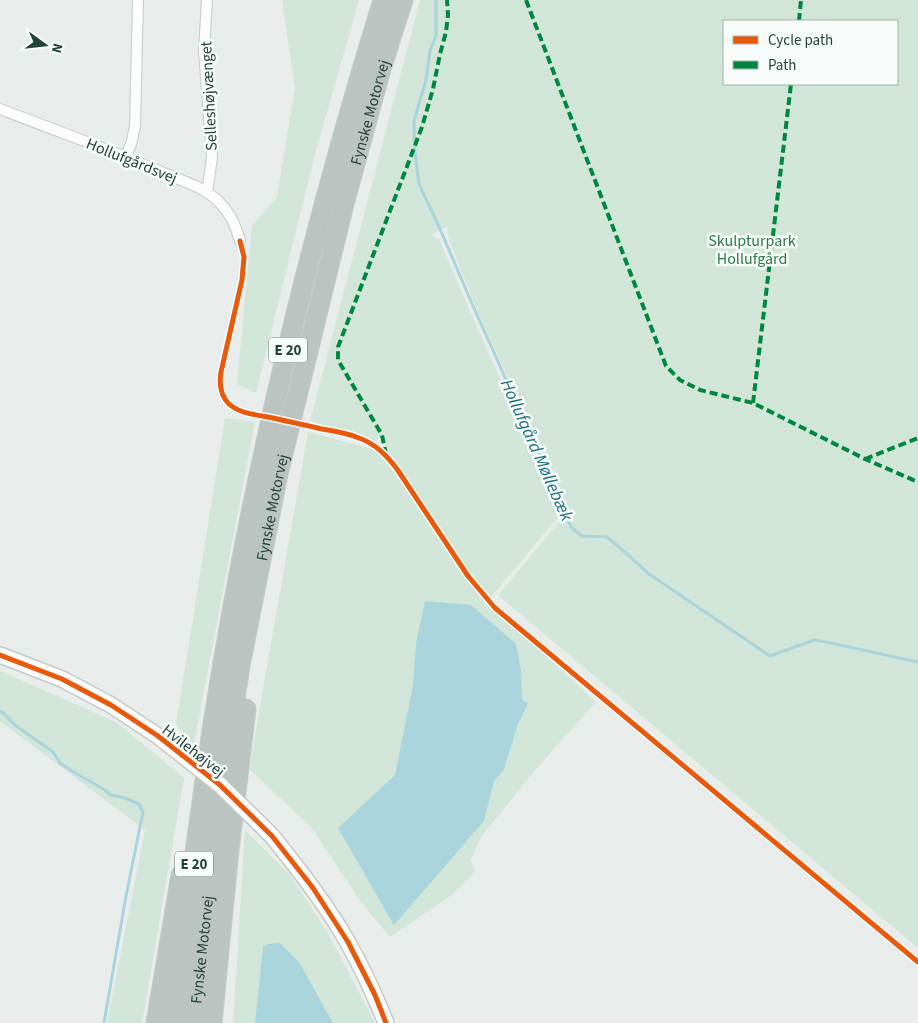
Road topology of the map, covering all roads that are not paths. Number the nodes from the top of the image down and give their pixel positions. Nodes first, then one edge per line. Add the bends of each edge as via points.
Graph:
1 (138, 0) edge
2 (207, 0) edge
3 (383, 0) edge
4 (403, 0) edge
5 (0, 108) edge
6 (126, 157) junction
7 (206, 191) junction
8 (240, 240) dead end
9 (278, 474) junction
10 (0, 655) edge
11 (216, 705) junction
12 (156, 1023) edge
13 (175, 1023) edge
14 (193, 1023) edge
15 (214, 1023) edge
16 (386, 1023) edge

1 - 6 street via 135,125
2 - 7 street, Selleshøjvænget via 204,51 212,157
3 - 11 highway, Fynske Motorvej / E 20 via 329,186 296,316 243,552
4 - 9 highway, Fynske Motorvej / E 20 via 344,204
5 - 6 street, Hollufgårdsvej
6 - 7 street, Hollufgårdsvej
7 - 8 street, Hollufgårdsvej via 232,219
9 - 14 highway, Fynske Motorvej / E 20 via 240,666 213,847
9 - 15 highway via 273,546 252,659 230,840
10 - 16 street, Hvilehøjvej, bridge via 62,679 111,705 158,736 220,785 272,836 313,888 348,942
11 - 12 highway via 176,902
11 - 13 highway, Fynske Motorvej / E 20

